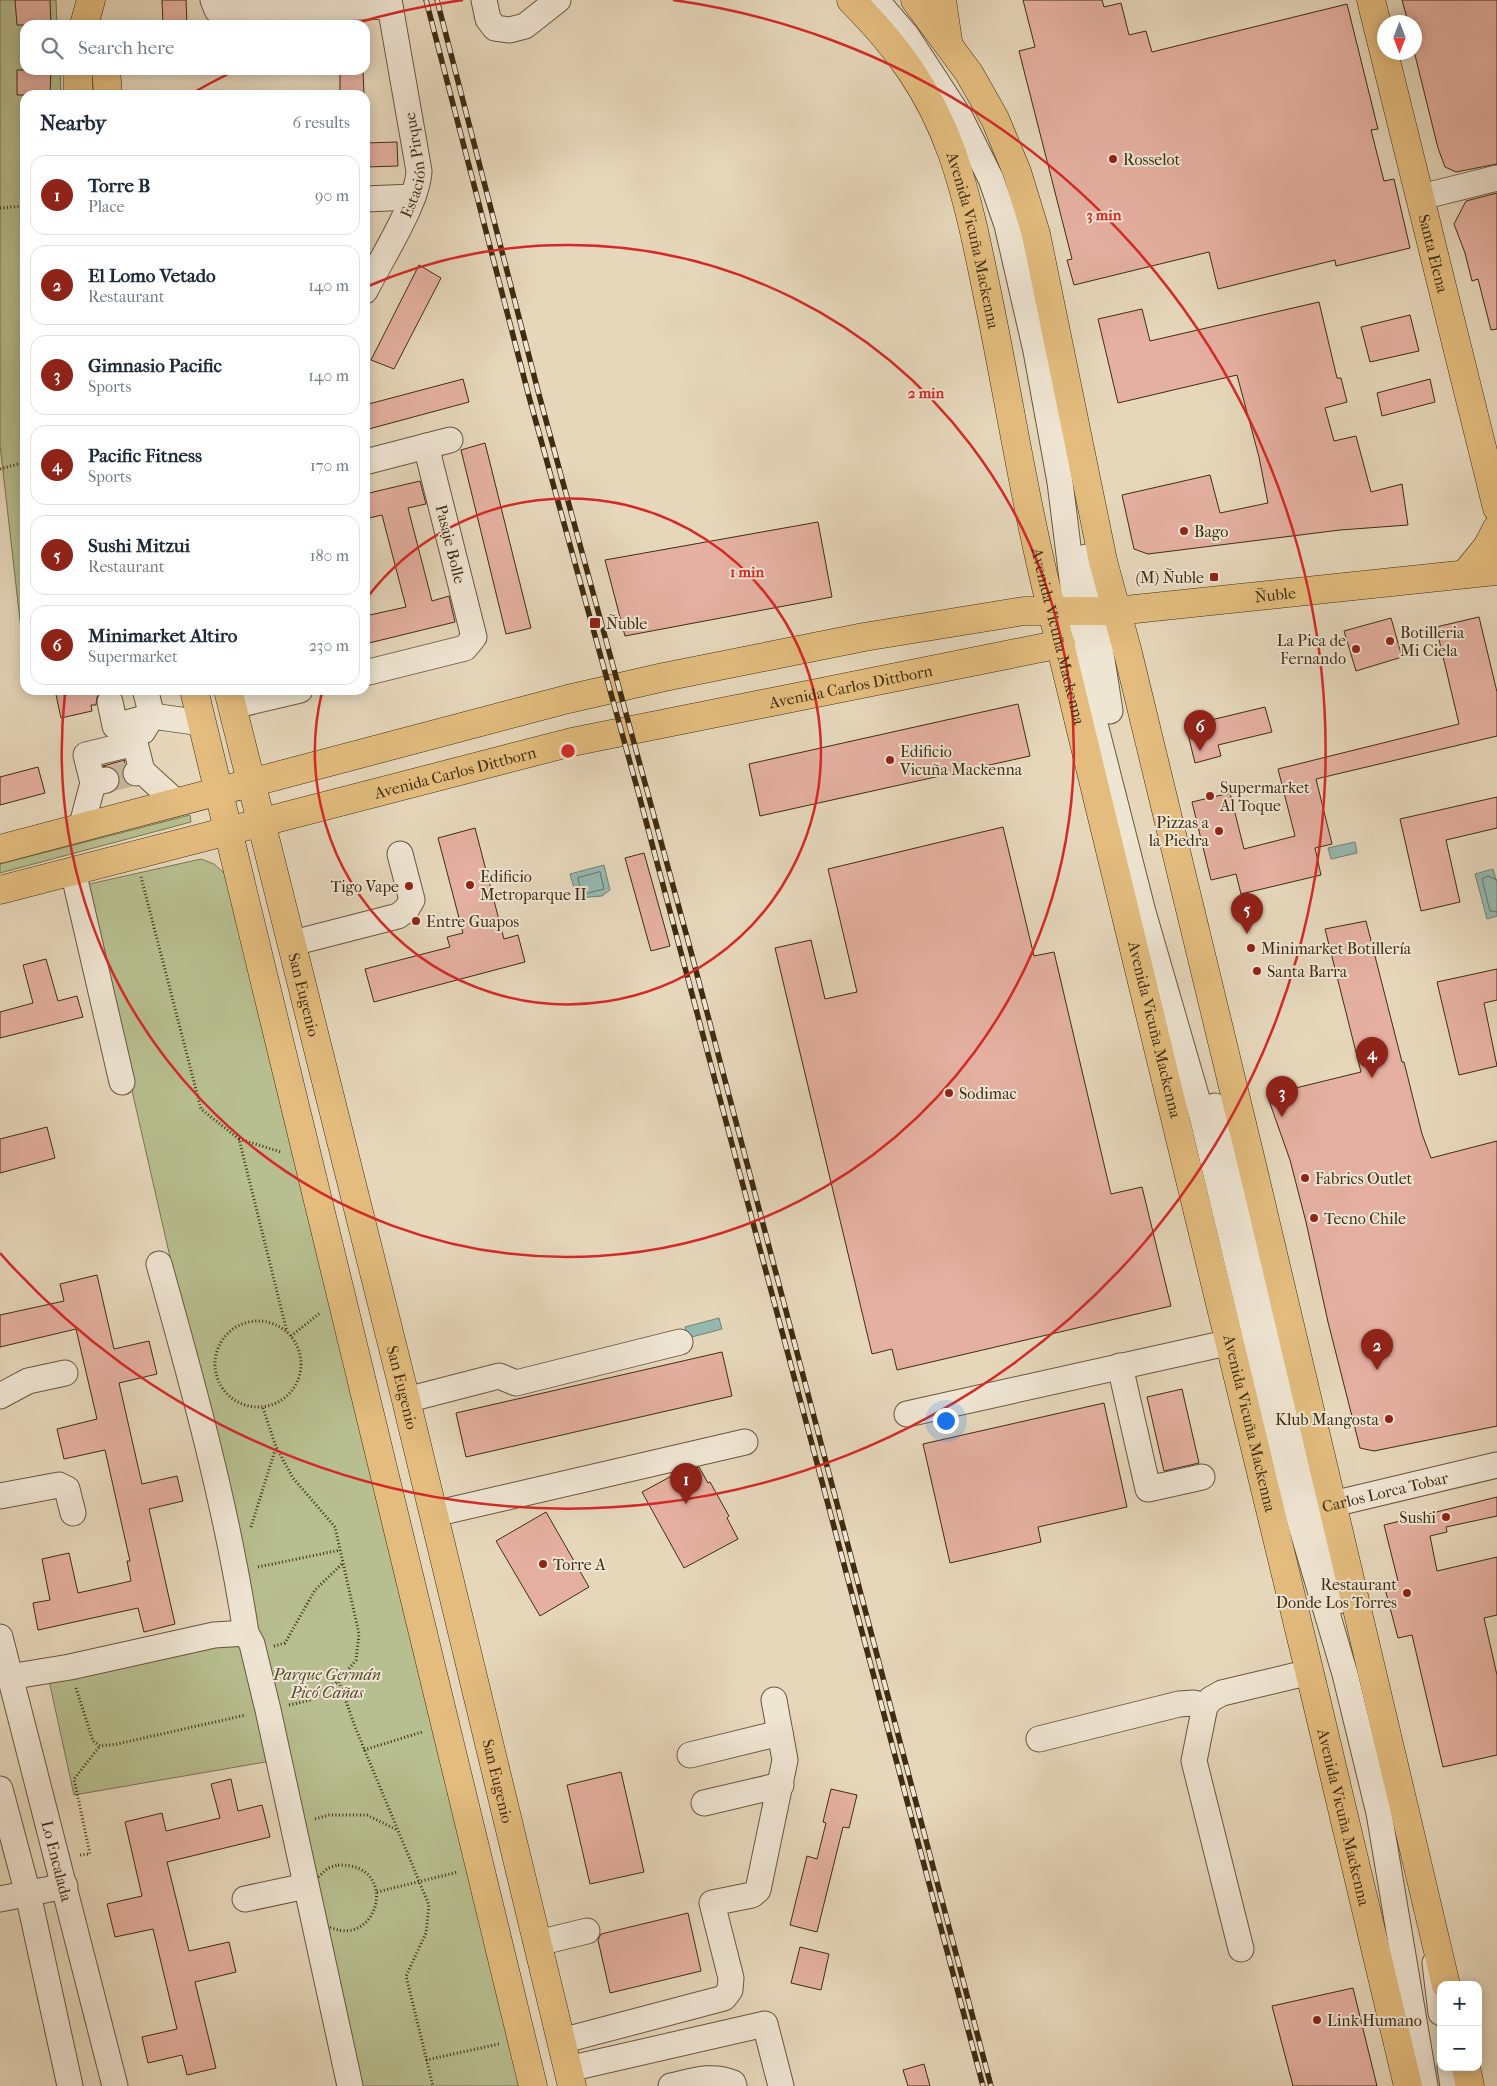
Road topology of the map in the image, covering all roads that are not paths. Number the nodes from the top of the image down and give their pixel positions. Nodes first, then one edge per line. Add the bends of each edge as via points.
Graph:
1 (92, 0) edge
2 (213, 0) edge
3 (484, 0) edge
4 (558, 0) edge
5 (851, 0) edge
6 (876, 0) edge
7 (892, 0) edge
8 (915, 0) edge
9 (942, 0) edge
10 (1371, 0) edge
11 (390, 3) edge
12 (274, 5) edge
13 (86, 20) edge
14 (97, 20) edge
15 (948, 42) junction
16 (78, 75) edge
17 (106, 75) edge
18 (78, 90) edge
19 (108, 90) edge
20 (1497, 178) edge
21 (413, 198) junction
22 (1421, 198) junction
23 (370, 199) edge
24 (370, 281) edge
25 (450, 440) dead end
26 (426, 446) junction
27 (370, 461) edge
28 (1497, 508) edge
29 (1497, 528) edge
30 (1497, 571) edge
31 (1465, 574) junction
32 (1085, 610) junction
33 (1071, 646) junction
34 (370, 673) edge
35 (195, 695) edge
36 (257, 695) edge
37 (231, 698) edge
38 (149, 705) junction
39 (202, 723) junction
40 (135, 743) junction
41 (86, 755) junction
42 (252, 782) junction
43 (220, 790) junction
44 (176, 802) junction
45 (263, 822) junction
46 (81, 828) junction
47 (229, 831) junction
48 (0, 850) edge
49 (400, 854) dead end
50 (73, 871) junction
51 (0, 890) edge
52 (292, 943) junction
53 (122, 1082) dead end
54 (159, 1264) dead end
55 (680, 1342) dead end
56 (1231, 1342) junction
57 (1120, 1366) junction
58 (65, 1373) dead end
59 (0, 1396) edge
60 (406, 1400) junction
61 (907, 1414) dead end
62 (746, 1442) dead end
63 (1497, 1465) edge
64 (1202, 1477) dead end
65 (0, 1496) edge
66 (1304, 1510) junction
67 (73, 1513) dead end
68 (434, 1514) junction
69 (0, 1637) edge
70 (250, 1642) junction
71 (1310, 1672) junction
72 (9, 1677) junction
73 (478, 1698) junction
74 (774, 1700) dead end
75 (1204, 1706) junction
76 (442, 1708) junction
77 (780, 1734) junction
78 (1039, 1739) dead end
79 (690, 1755) dead end
80 (493, 1760) junction
81 (457, 1770) junction
82 (781, 1785) junction
83 (0, 1789) edge
84 (704, 1802) dead end
85 (66, 1886) junction
86 (306, 1886) junction
87 (28, 1894) junction
88 (245, 1898) dead end
89 (0, 1899) edge
90 (587, 1932) dead end
91 (1433, 1932) junction
92 (538, 1943) junction
93 (1241, 1949) dead end
94 (1438, 1981) edge
95 (1445, 1981) edge
96 (561, 2041) junction
97 (1451, 2071) edge
98 (1467, 2071) edge
99 (570, 2078) edge
100 (70, 2086) edge
101 (115, 2086) edge
102 (350, 2086) edge
103 (533, 2086) edge
104 (671, 2086) edge
105 (734, 2086) edge
106 (781, 2086) edge
107 (1408, 2086) edge
108 (1425, 2086) edge
109 (1437, 2086) edge
110 (1453, 2086) edge
111 (1470, 2086) edge

1 - 13 main road
1 - 14 main road
2 - 12 street via 220,12
3 - 4 street via 488,19 495,28 510,30 525,26
5 - 32 main road, Avenida Vicuña Mackenna via 911,68 942,128 960,176 980,257
6 - 32 street via 907,36 943,89 1000,201 1048,417
7 - 32 street via 934,52 975,118 1013,206 1054,393
8 - 15 main road, Avenida Vicuña Mackenna
9 - 15 main road
10 - 22 main road, Santa Elena
11 - 12 street
11 - 21 street, Estación Pirque via 419,171
15 - 32 main road, Avenida Vicuña Mackenna via 994,119 1027,202 1043,266 1103,561
16 - 18 main road
17 - 19 main road
20 - 22 street
21 - 23 street
21 - 24 street, Estación Pirque
22 - 28 main road, Santa Elena
25 - 26 street
26 - 27 street
26 - 34 street, Pasaje Bolle via 474,633 472,642 465,648
29 - 31 main road
30 - 31 main road, Ñuble
31 - 32 main road, Ñuble
32 - 33 main road, Avenida Vicuña Mackenna
32 - 42 main road via 1024,611 864,637 664,677
32 - 66 main road, Avenida Vicuña Mackenna
32 - 66 street via 1151,903 1238,1179
33 - 45 main road, Avenida Carlos Dittborn via 929,668 572,742
33 - 56 main road, Avenida Vicuña Mackenna
33 - 66 street via 1096,728 1142,912 1202,1116
35 - 39 main road
36 - 37 street
37 - 42 main road, San Eugenio
38 - 39 street
38 - 40 street
38 - 41 street via 113,714
39 - 43 main road
40 - 41 street
40 - 44 street via 139,772
41 - 46 street via 99,781
42 - 43 main road
42 - 45 main road, San Eugenio
43 - 44 main road
43 - 47 main road
44 - 46 main road
45 - 47 main road, Avenida Carlos Dittborn
45 - 52 main road, San Eugenio
46 - 48 main road
47 - 50 main road, Avenida Carlos Dittborn
47 - 76 main road
49 - 52 street via 412,900 406,910 398,916
50 - 51 main road, Avenida Carlos Dittborn
50 - 53 street
52 - 60 main road, San Eugenio
54 - 70 street via 237,1572
55 - 60 street via 516,1383 499,1376
56 - 57 street
56 - 66 main road, Avenida Vicuña Mackenna
57 - 61 street
57 - 64 street via 1148,1489
58 - 59 street via 28,1381
60 - 68 main road, San Eugenio
62 - 68 street
63 - 66 street, Carlos Lorca Tobar
65 - 67 street via 59,1485 67,1489
66 - 71 main road, Avenida Vicuña Mackenna
66 - 91 main road, Avenida Vicuña Mackenna
66 - 108 street via 1379,1813
66 - 109 street via 1387,1807
68 - 73 main road, San Eugenio
69 - 72 street, Lo Encalada
70 - 72 street via 214,1635
70 - 86 street
71 - 75 street via 1222,1693
71 - 107 main road, Avenida Vicuña Mackenna
72 - 85 street, Lo Encalada
73 - 76 main road via 474,1707 463,1713
73 - 80 main road, San Eugenio
74 - 77 street
75 - 78 street via 1179,1704
75 - 93 street via 1194,1761
76 - 81 main road
77 - 79 street
77 - 82 street via 785,1760
80 - 81 main road via 484,1752 472,1752 462,1758
80 - 92 main road, San Eugenio
81 - 103 main road
82 - 84 street
82 - 96 street via 758,1890 752,1895 712,1903 731,1978 730,1990 724,1998
83 - 87 street
85 - 87 street
85 - 101 street, Lo Encalada
86 - 88 street
86 - 102 street
87 - 89 street
87 - 100 street
90 - 92 street
91 - 94 street
91 - 95 main road, Avenida Vicuña Mackenna
92 - 96 main road, San Eugenio
96 - 99 main road, San Eugenio
97 - 110 street
98 - 111 main road
99 - 106 street via 765,2024
104 - 105 street via 720,2077 733,2082

